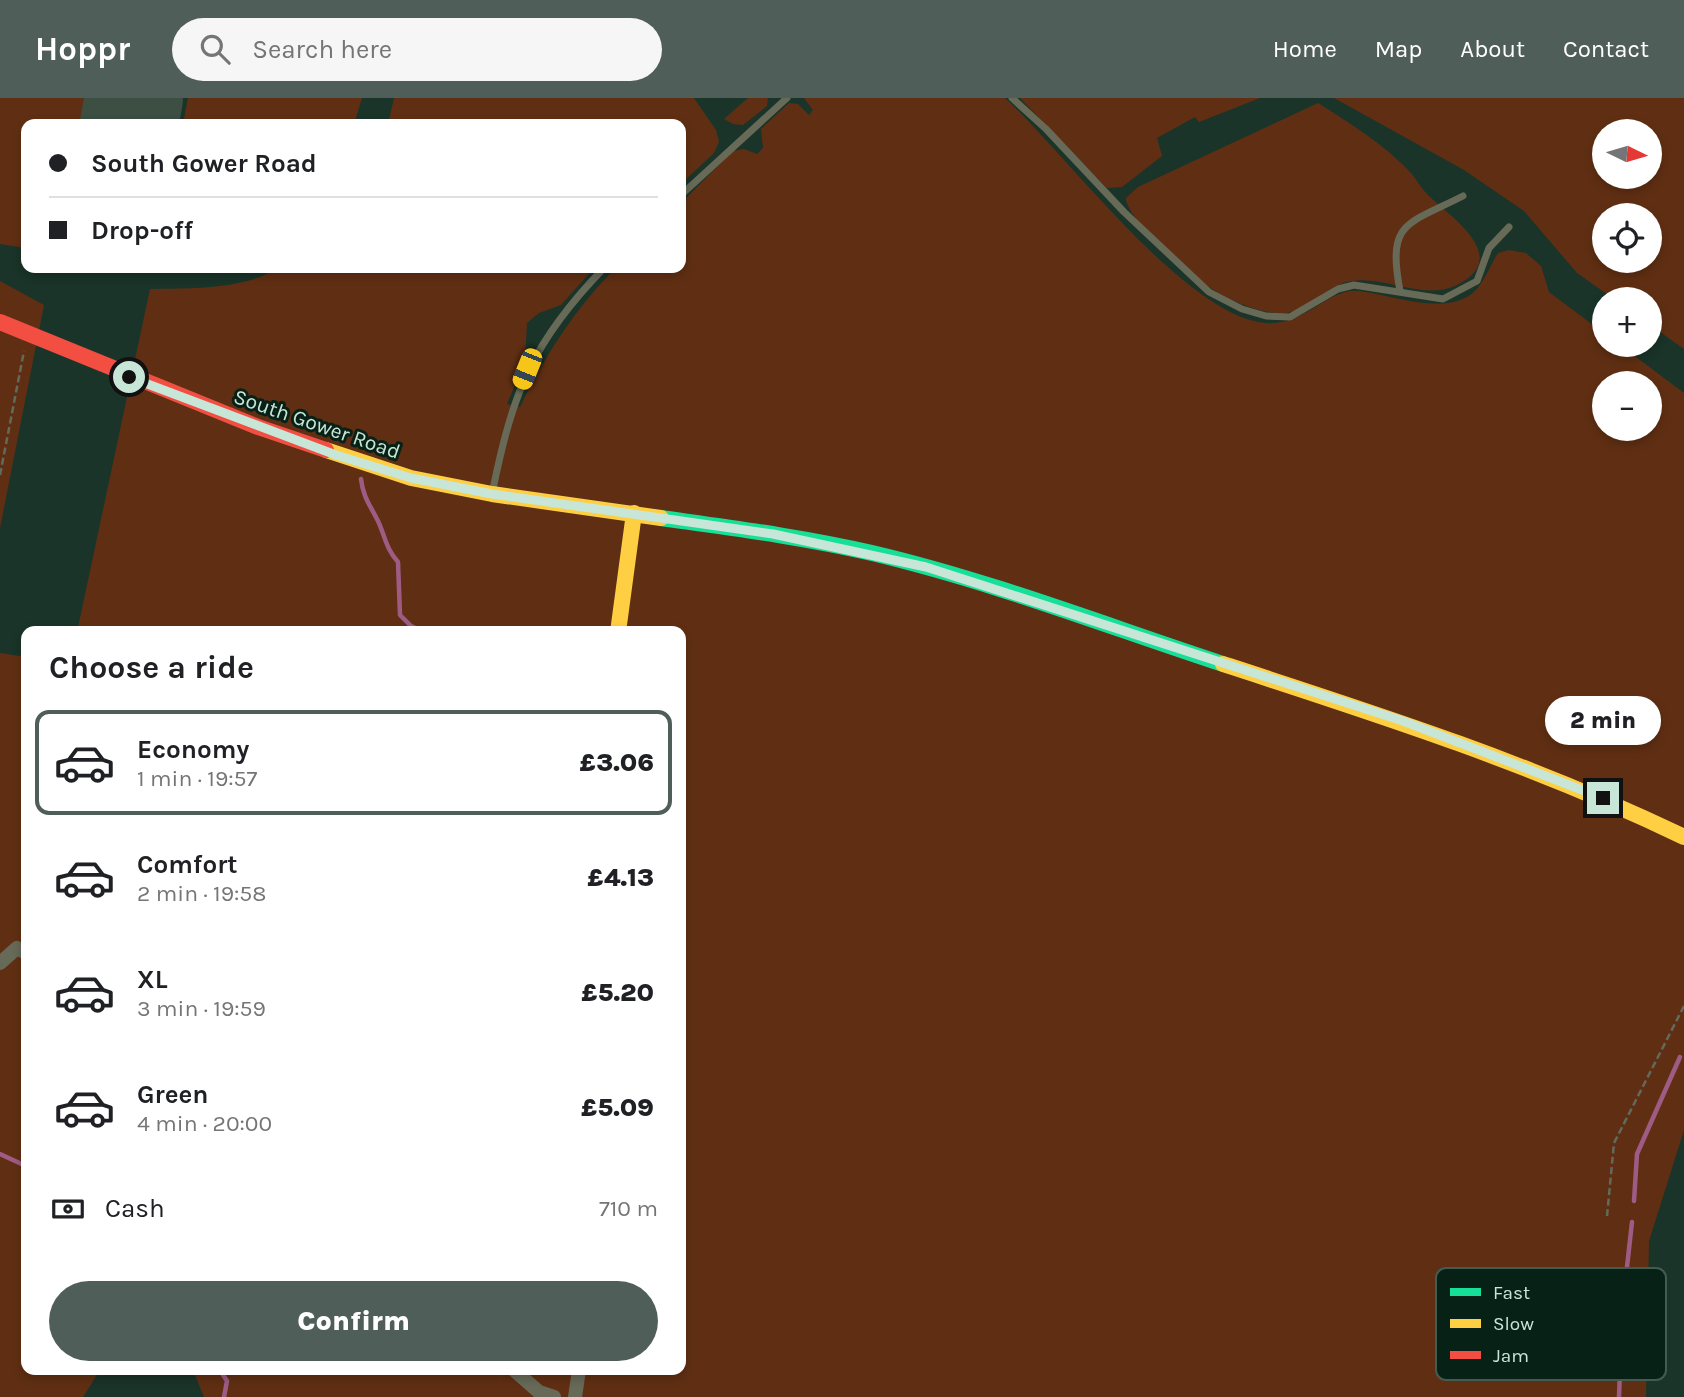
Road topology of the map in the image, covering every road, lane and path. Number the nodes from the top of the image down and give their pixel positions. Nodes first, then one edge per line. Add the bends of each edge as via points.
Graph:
1 (787, 98) edge
2 (1012, 98) edge
3 (686, 189) edge
4 (1463, 196) dead end
5 (1509, 227) dead end
6 (599, 273) edge
7 (1399, 291) junction
8 (0, 322) edge
9 (28, 335) junction
10 (0, 475) edge
11 (492, 494) junction
12 (634, 513) junction
13 (619, 626) edge
14 (1684, 837) edge
15 (21, 950) edge
16 (0, 963) edge
17 (1684, 1006) edge
18 (1607, 1216) dead end
19 (520, 1375) edge
20 (578, 1375) edge
21 (554, 1397) edge
22 (575, 1397) edge

1 - 3 lane
2 - 7 lane via 1209,292 1242,309 1290,317 1338,289 1354,285
4 - 7 lane via 1415,220 1398,235 1393,257
5 - 7 lane via 1489,248 1476,281 1468,286 1443,299
6 - 11 lane via 571,302 527,369 513,405
8 - 9 main road, South Gower Road
9 - 10 path
9 - 11 main road, South Gower Road via 336,455 411,478
11 - 12 main road, South Gower Road
12 - 13 main road
12 - 14 main road, South Gower Road via 824,544 946,573 1441,734 1579,788
15 - 16 street via 17,948
17 - 18 path via 1614,1143
19 - 21 street via 539,1392
20 - 22 street

